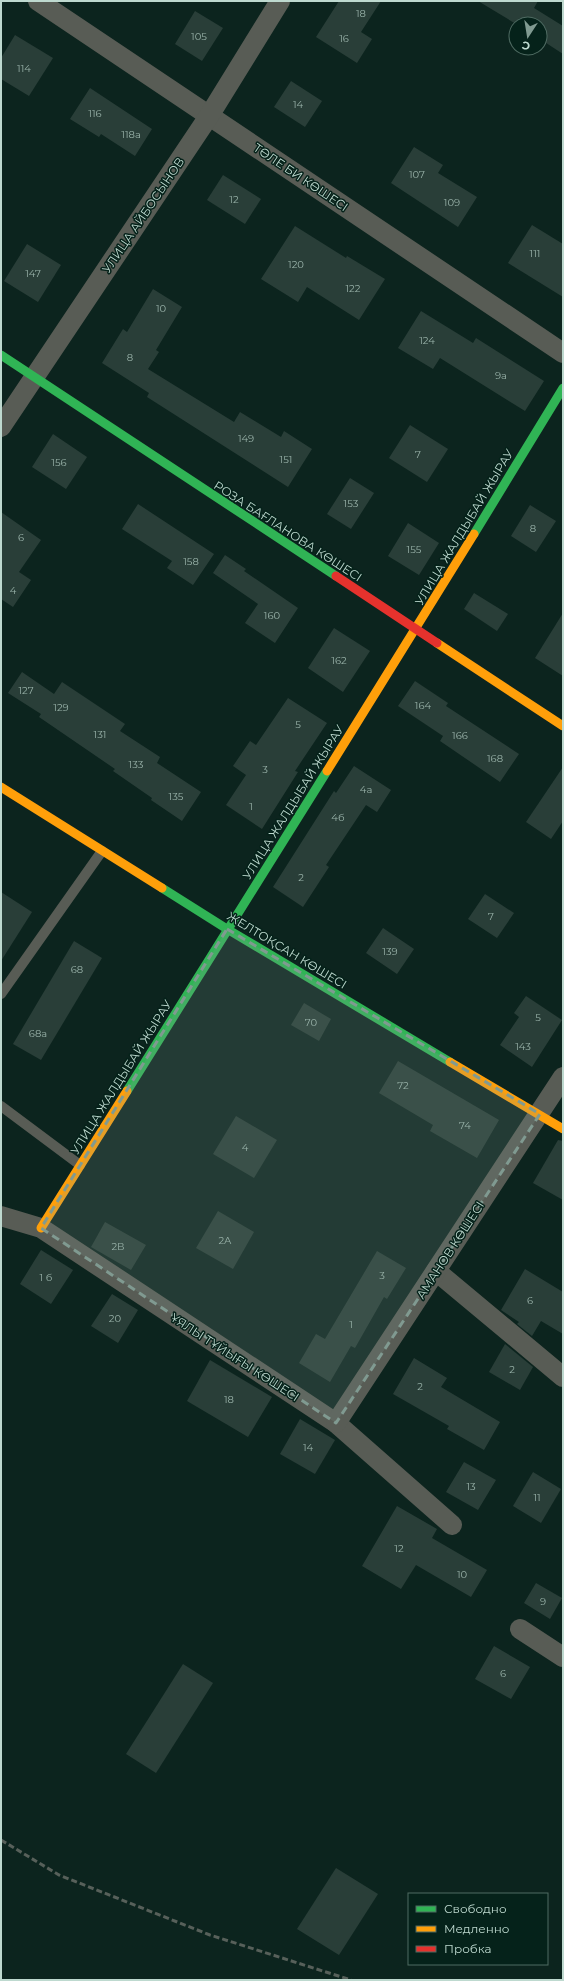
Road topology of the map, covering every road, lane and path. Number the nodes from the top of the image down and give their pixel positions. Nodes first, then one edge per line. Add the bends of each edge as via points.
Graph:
1 (38, 1) edge
2 (280, 1) edge
3 (209, 116) junction
4 (563, 353) edge
5 (1, 355) edge
6 (34, 378) junction
7 (563, 388) edge
8 (1, 427) edge
9 (416, 629) junction
10 (563, 726) edge
11 (1, 787) edge
12 (102, 851) junction
13 (227, 929) junction
14 (1, 994) edge
15 (563, 1077) edge
16 (1, 1106) edge
17 (540, 1114) junction
18 (563, 1129) edge
19 (80, 1165) junction
20 (1, 1216) edge
21 (41, 1228) junction
22 (436, 1272) junction
23 (563, 1377) edge
24 (336, 1423) junction
25 (452, 1525) dead end
26 (520, 1629) dead end
27 (563, 1657) edge

1 - 3 street, ТӨЛЕ БИ КӨШЕСІ
2 - 3 street, УЛИЦА АЙБОСЫНОВ
3 - 4 street, ТӨЛЕ БИ КӨШЕСІ
3 - 6 street, УЛИЦА АЙБОСЫНОВ
5 - 6 street, РОЗА БАҒЛАНОВА КӨШЕСІ
6 - 8 street, УЛИЦА АЙБОСЫНОВ
6 - 9 street, РОЗА БАҒЛАНОВА КӨШЕСІ
7 - 9 street, УЛИЦА ЖАЛДЫБАЙ ЖЫРАУ
9 - 10 street, РОЗА БАҒЛАНОВА КӨШЕСІ
9 - 13 street, УЛИЦА ЖАЛДЫБАЙ ЖЫРАУ
11 - 12 street, ЖЕЛТОҚСАН КӨШЕСІ
12 - 13 street, ЖЕЛТОҚСАН КӨШЕСІ
12 - 14 lane
13 - 17 street, ЖЕЛТОҚСАН КӨШЕСІ
13 - 19 street, УЛИЦА ЖАЛДЫБАЙ ЖЫРАУ
15 - 17 street, АМАНОВ КӨШЕСІ
16 - 19 lane
17 - 18 street, ЖЕЛТОҚСАН КӨШЕСІ
17 - 22 street, АМАНОВ КӨШЕСІ
19 - 21 street, УЛИЦА ЖАЛДЫБАЙ ЖЫРАУ
20 - 21 street, ҰЯЛЫ ТҰЙЫҒЫ КӨШЕСІ
21 - 24 street, ҰЯЛЫ ТҰЙЫҒЫ КӨШЕСІ
22 - 23 street
22 - 24 street, АМАНОВ КӨШЕСІ
24 - 25 street, ҰЯЛЫ ТҰЙЫҒЫ КӨШЕСІ
26 - 27 street

